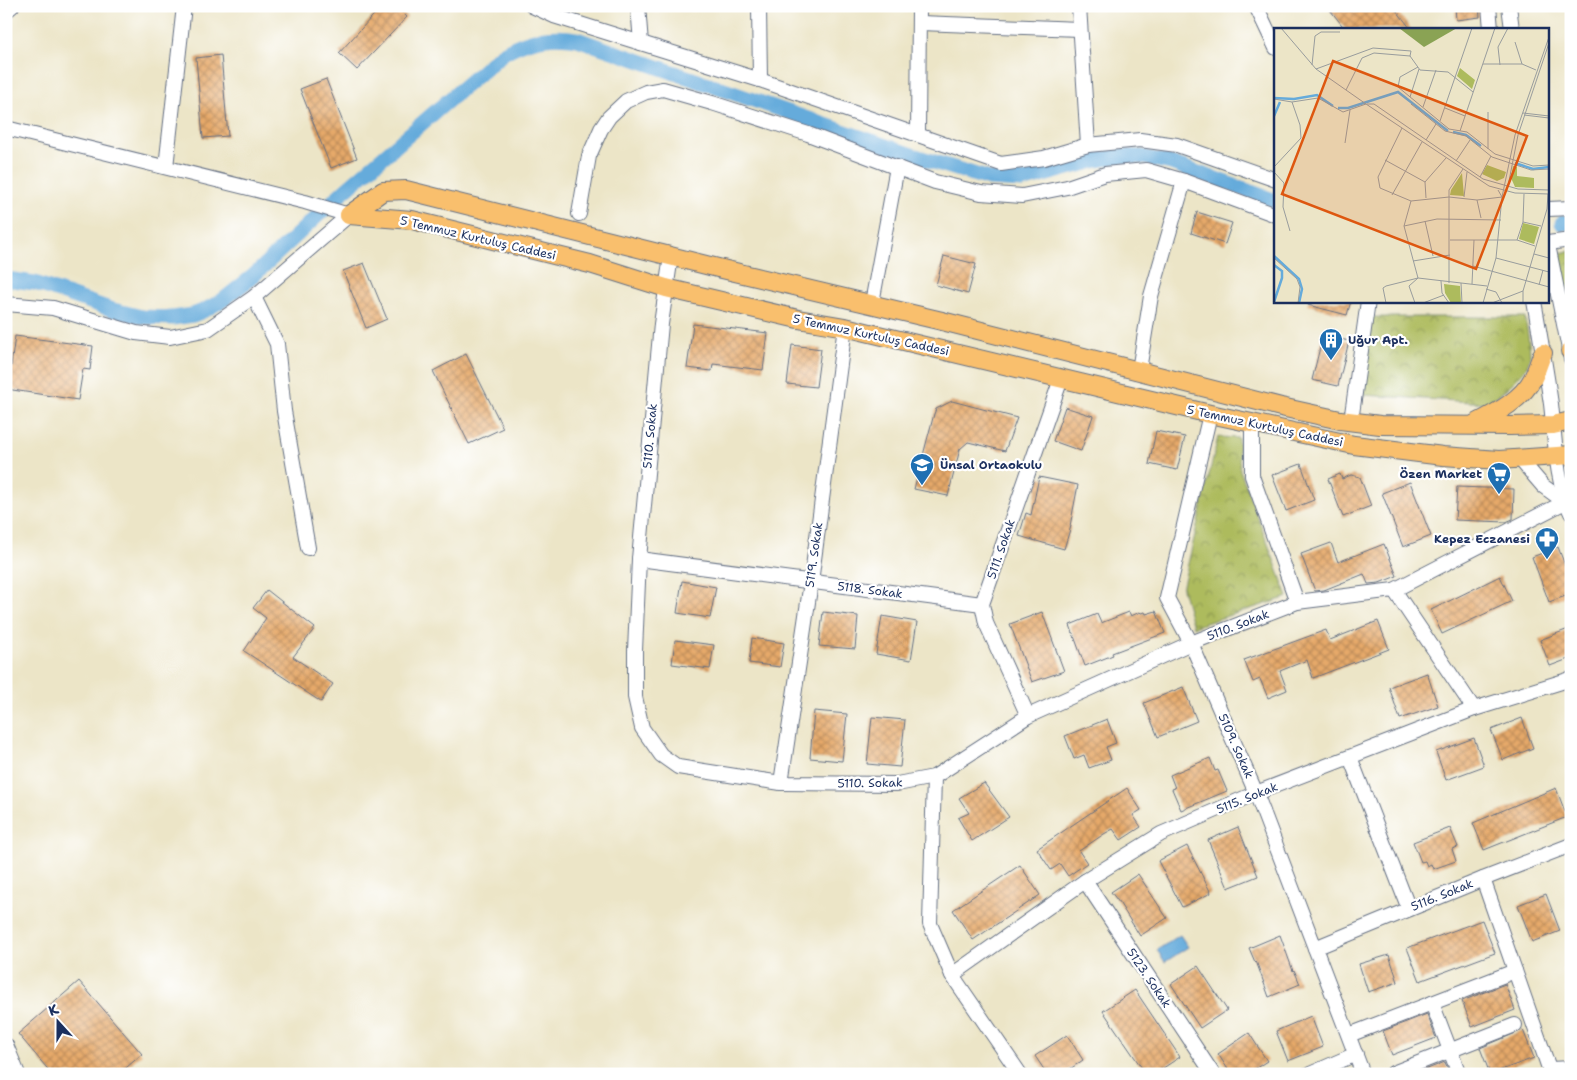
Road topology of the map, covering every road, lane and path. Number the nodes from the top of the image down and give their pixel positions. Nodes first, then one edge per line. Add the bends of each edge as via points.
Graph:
1 (12, 6) edge
2 (184, 6) edge
3 (532, 6) edge
4 (638, 6) edge
5 (758, 6) edge
6 (919, 6) edge
7 (1079, 6) edge
8 (1256, 6) edge
9 (1489, 6) edge
10 (1509, 6) edge
11 (6, 11) edge
12 (920, 23) junction
13 (1491, 28) edge
14 (1512, 28) edge
15 (1080, 29) junction
16 (641, 43) junction
17 (1274, 44) edge
18 (760, 80) junction
19 (6, 128) edge
20 (918, 135) junction
21 (1088, 145) junction
22 (166, 167) junction
23 (897, 167) junction
24 (1274, 179) edge
25 (1184, 181) junction
26 (1571, 208) edge
27 (1550, 209) edge
28 (578, 214) dead end
29 (1274, 214) edge
30 (349, 215) junction
31 (1571, 240) edge
32 (1550, 244) edge
33 (1550, 254) edge
34 (670, 256) junction
35 (666, 288) junction
36 (254, 297) junction
37 (1368, 302) edge
38 (1534, 302) edge
39 (6, 304) edge
40 (872, 304) junction
41 (942, 320) junction
42 (845, 327) junction
43 (933, 348) junction
44 (1543, 353) junction
45 (1570, 354) edge
46 (1139, 370) junction
47 (1061, 379) junction
48 (1210, 414) junction
49 (1351, 421) junction
50 (1252, 422) junction
51 (1571, 422) edge
52 (1553, 424) junction
53 (1472, 426) junction
54 (1564, 456) edge
55 (1519, 458) junction
56 (1565, 507) edge
57 (308, 548) dead end
58 (639, 560) junction
59 (811, 582) junction
60 (1394, 590) junction
61 (1297, 602) junction
62 (982, 604) junction
63 (1191, 644) junction
64 (1571, 679) edge
65 (1474, 709) junction
66 (1028, 716) junction
67 (1350, 757) junction
68 (934, 777) junction
69 (781, 783) junction
70 (1256, 793) junction
71 (1571, 845) edge
72 (1483, 879) junction
73 (1085, 881) junction
74 (1409, 909) junction
75 (1315, 948) junction
76 (1515, 971) junction
77 (952, 975) junction
78 (1432, 1003) junction
79 (1515, 1025) dead end
80 (1349, 1036) junction
81 (6, 1045) edge
82 (1450, 1050) junction
83 (1356, 1054) junction
84 (1571, 1068) edge
85 (1551, 1072) edge
86 (1393, 1073) edge
87 (18, 1074) edge
88 (1020, 1074) edge
89 (1213, 1074) edge
90 (1310, 1074) edge
91 (1363, 1074) edge
92 (1459, 1074) edge

1 - 11 street
2 - 22 street
3 - 16 street
4 - 16 street
5 - 18 street
6 - 12 street
7 - 15 street
8 - 17 street
9 - 13 street
10 - 14 street
12 - 15 street
12 - 20 street
15 - 21 street
16 - 18 street
18 - 20 street
19 - 22 street
20 - 21 street via 1001,164 1044,158
21 - 24 street via 1140,140 1177,145
22 - 30 street
23 - 25 street via 935,182 981,193 1022,196 1067,187 1105,174 1146,170
23 - 28 street via 663,89 626,101 600,129 589,156
23 - 40 street
25 - 29 street
25 - 46 street via 1151,296
26 - 27 street
30 - 34 main road, 5 Temmuz Kurtuluş Caddesi via 383,191 406,190
30 - 35 main road, 5 Temmuz Kurtuluş Caddesi via 412,220 590,264
30 - 36 street
31 - 32 street
33 - 45 street
34 - 35 street, 5110. Sokak
34 - 40 main road, 5 Temmuz Kurtuluş Caddesi
35 - 42 main road, 5 Temmuz Kurtuluş Caddesi
35 - 58 street, 5110. Sokak
36 - 39 street via 208,329 170,337 136,333 54,308
36 - 57 street via 277,344 284,410
37 - 49 street
38 - 44 street
40 - 41 main road, 5 Temmuz Kurtuluş Caddesi
41 - 43 main road
41 - 46 main road, 5 Temmuz Kurtuluş Caddesi
42 - 43 main road, 5 Temmuz Kurtuluş Caddesi
42 - 59 street, 5119. Sokak
43 - 47 main road, 5 Temmuz Kurtuluş Caddesi
44 - 52 street
44 - 53 main road via 1532,380 1514,400
46 - 49 main road, 5 Temmuz Kurtuluş Caddesi via 1281,407
47 - 48 main road, 5 Temmuz Kurtuluş Caddesi
47 - 62 street, 5111. Sokak
48 - 50 main road, 5 Temmuz Kurtuluş Caddesi
48 - 63 street, 5109. Sokak via 1167,598
49 - 53 main road, 5 Temmuz Kurtuluş Caddesi via 1380,425
50 - 55 main road, 5 Temmuz Kurtuluş Caddesi via 1354,445 1442,456 1499,460
50 - 61 street via 1252,476
51 - 52 main road, 5 Temmuz Kurtuluş Caddesi
52 - 53 main road, 5 Temmuz Kurtuluş Caddesi
52 - 54 street
54 - 55 main road, 5 Temmuz Kurtuluş Caddesi
54 - 56 street
55 - 56 street
56 - 60 street, 5110. Sokak
58 - 59 street, 5118. Sokak
58 - 69 street, 5110. Sokak via 635,651 636,697 642,728 661,755 678,767
59 - 62 street, 5118. Sokak
59 - 69 street, 5119. Sokak
60 - 61 street, 5110. Sokak
60 - 65 street
61 - 63 street, 5110. Sokak
62 - 66 street via 986,623
63 - 66 street, 5110. Sokak
63 - 70 street, 5109. Sokak
64 - 65 street, 5115. Sokak
65 - 67 street, 5115. Sokak
66 - 68 street, 5110. Sokak
67 - 70 street, 5115. Sokak
67 - 74 street
68 - 69 street, 5110. Sokak via 897,784
68 - 77 street via 930,924
70 - 73 street, 5115. Sokak via 1161,834
70 - 75 street, 5109. Sokak
71 - 72 street, 5116. Sokak
72 - 74 street, 5116. Sokak
72 - 76 street
73 - 77 street, 5115. Sokak
73 - 89 street, 5123. Sokak
74 - 75 street, 5116. Sokak
75 - 80 street, 5109. Sokak
76 - 78 street
76 - 85 street
77 - 88 street
78 - 80 street
78 - 82 street
79 - 82 street
80 - 83 street, 5109. Sokak
81 - 87 street
82 - 86 street
82 - 92 street
83 - 90 street
83 - 91 street, 5109. Sokak
84 - 85 street

